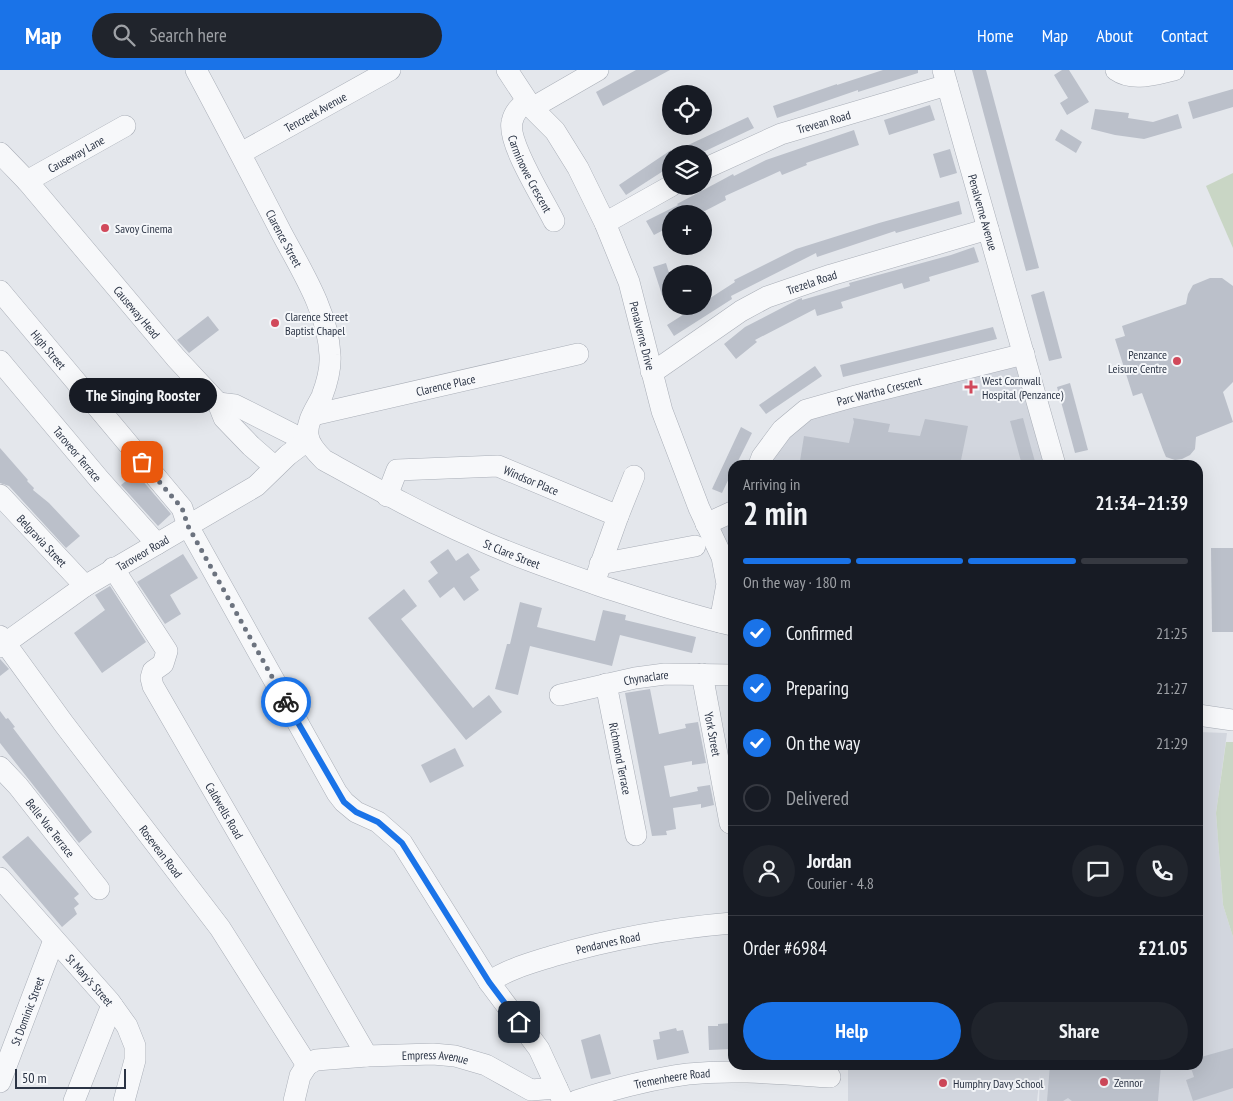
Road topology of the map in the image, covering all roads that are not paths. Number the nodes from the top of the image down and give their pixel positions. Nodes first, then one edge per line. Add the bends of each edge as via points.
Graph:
1 (196, 70) edge
2 (390, 70) edge
3 (507, 70) edge
4 (598, 70) edge
5 (1116, 70) edge
6 (1174, 70) edge
7 (945, 77) edge
8 (529, 104) junction
9 (125, 126) dead end
10 (0, 153) edge
11 (241, 153) junction
12 (712, 165) edge
13 (27, 181) junction
14 (662, 192) edge
15 (554, 221) dead end
16 (605, 223) junction
17 (988, 229) junction
18 (0, 291) edge
19 (578, 354) dead end
20 (1024, 354) junction
21 (0, 361) edge
22 (651, 371) junction
23 (218, 403) junction
24 (313, 415) junction
25 (310, 443) junction
26 (761, 460) edge
27 (1054, 460) edge
28 (275, 467) junction
29 (634, 476) dead end
30 (0, 495) edge
31 (386, 496) junction
32 (728, 514) edge
33 (618, 516) junction
34 (706, 524) junction
35 (188, 526) junction
36 (157, 544) junction
37 (695, 546) dead end
38 (113, 568) junction
39 (597, 573) junction
40 (85, 586) junction
41 (726, 623) edge
42 (2, 642) edge
43 (702, 674) junction
44 (728, 675) edge
45 (606, 684) junction
46 (560, 695) dead end
47 (1203, 716) edge
48 (1233, 720) edge
49 (0, 767) edge
50 (728, 812) edge
51 (636, 835) dead end
52 (0, 878) edge
53 (99, 889) dead end
54 (728, 923) edge
55 (54, 940) junction
56 (489, 982) junction
57 (112, 1005) junction
58 (367, 1056) junction
59 (306, 1065) junction
60 (830, 1077) dead end
61 (0, 1082) edge
62 (560, 1094) edge
63 (74, 1101) edge
64 (124, 1101) edge
65 (294, 1101) edge
66 (576, 1101) edge

1 - 11 street, Clarence Street
2 - 11 street, Tencreek Avenue
3 - 8 street, Penalverne Drive
4 - 8 street
5 - 6 street via 1136,77
7 - 12 street, Trevean Road via 781,134
7 - 17 street, Penalverne Avenue
8 - 15 street, Carminowe Crescent via 516,111 511,124 514,140
8 - 16 street, Penalverne Drive via 555,131 578,168
9 - 13 street, Causeway Lane
10 - 13 street, Causeway Head
11 - 24 street, Clarence Street via 324,321 330,355 328,382
13 - 23 street, Causeway Head
14 - 16 street
16 - 22 street, Penalverne Drive via 629,282
17 - 20 street, Penalverne Avenue
17 - 22 street, Trezela Road via 767,297
18 - 35 street, High Street via 182,508
19 - 24 street, Clarence Place
20 - 26 street, Parc Wartha Crescent via 806,410 782,430
20 - 27 street, Penalverne Avenue
21 - 36 street, Taroveor Terrace
22 - 34 street, Penalverne Drive via 662,411
23 - 25 street via 235,405
23 - 28 street, Causeway Head via 224,418
24 - 25 street, Clarence Street via 308,431
25 - 28 street, Taroveor Road via 300,446
25 - 31 street, St Clare Street via 324,460
28 - 35 street, Taroveor Road via 256,486
29 - 33 street
30 - 40 street, Belgravia Street
31 - 33 street, Windsor Place via 397,470 498,466
31 - 39 street, St Clare Street via 474,538 543,566
32 - 34 street
33 - 39 street
34 - 41 street, Penalverne Drive via 722,557 727,584
35 - 36 street, Taroveor Road
35 - 56 street, High Street via 337,793 356,812 378,822 402,843
36 - 38 street, Taroveor Road
37 - 39 street
38 - 40 street, Taroveor Road
38 - 58 street, Caldwells Road via 167,651 163,664 153,671 153,686
39 - 41 street, St Clare Street via 640,599
40 - 42 street, Taroveor Road
42 - 59 street, Rosevean Road via 220,928
43 - 44 street, Chynaclare
43 - 45 street, Chynaclare via 666,674
43 - 50 street, York Street
45 - 46 street, Chynaclare
45 - 51 street, Richmond Terrace
47 - 48 street
49 - 53 street, Belle Vue Terrace
52 - 55 street, St Mary's Street
54 - 56 street, Pendarves Road via 619,939 577,949 501,974
55 - 57 street, St Mary's Street
55 - 61 street, St Dominic Street
56 - 62 street, High Street via 539,1049
57 - 63 street
57 - 64 street, St Mary's Street via 127,1026 135,1046 135,1060
58 - 59 street, Empress Avenue via 316,1060
58 - 62 street, Empress Avenue via 455,1056 486,1065 531,1090
59 - 65 street
60 - 66 street, Tremenheere Road via 755,1072 689,1074 622,1086

